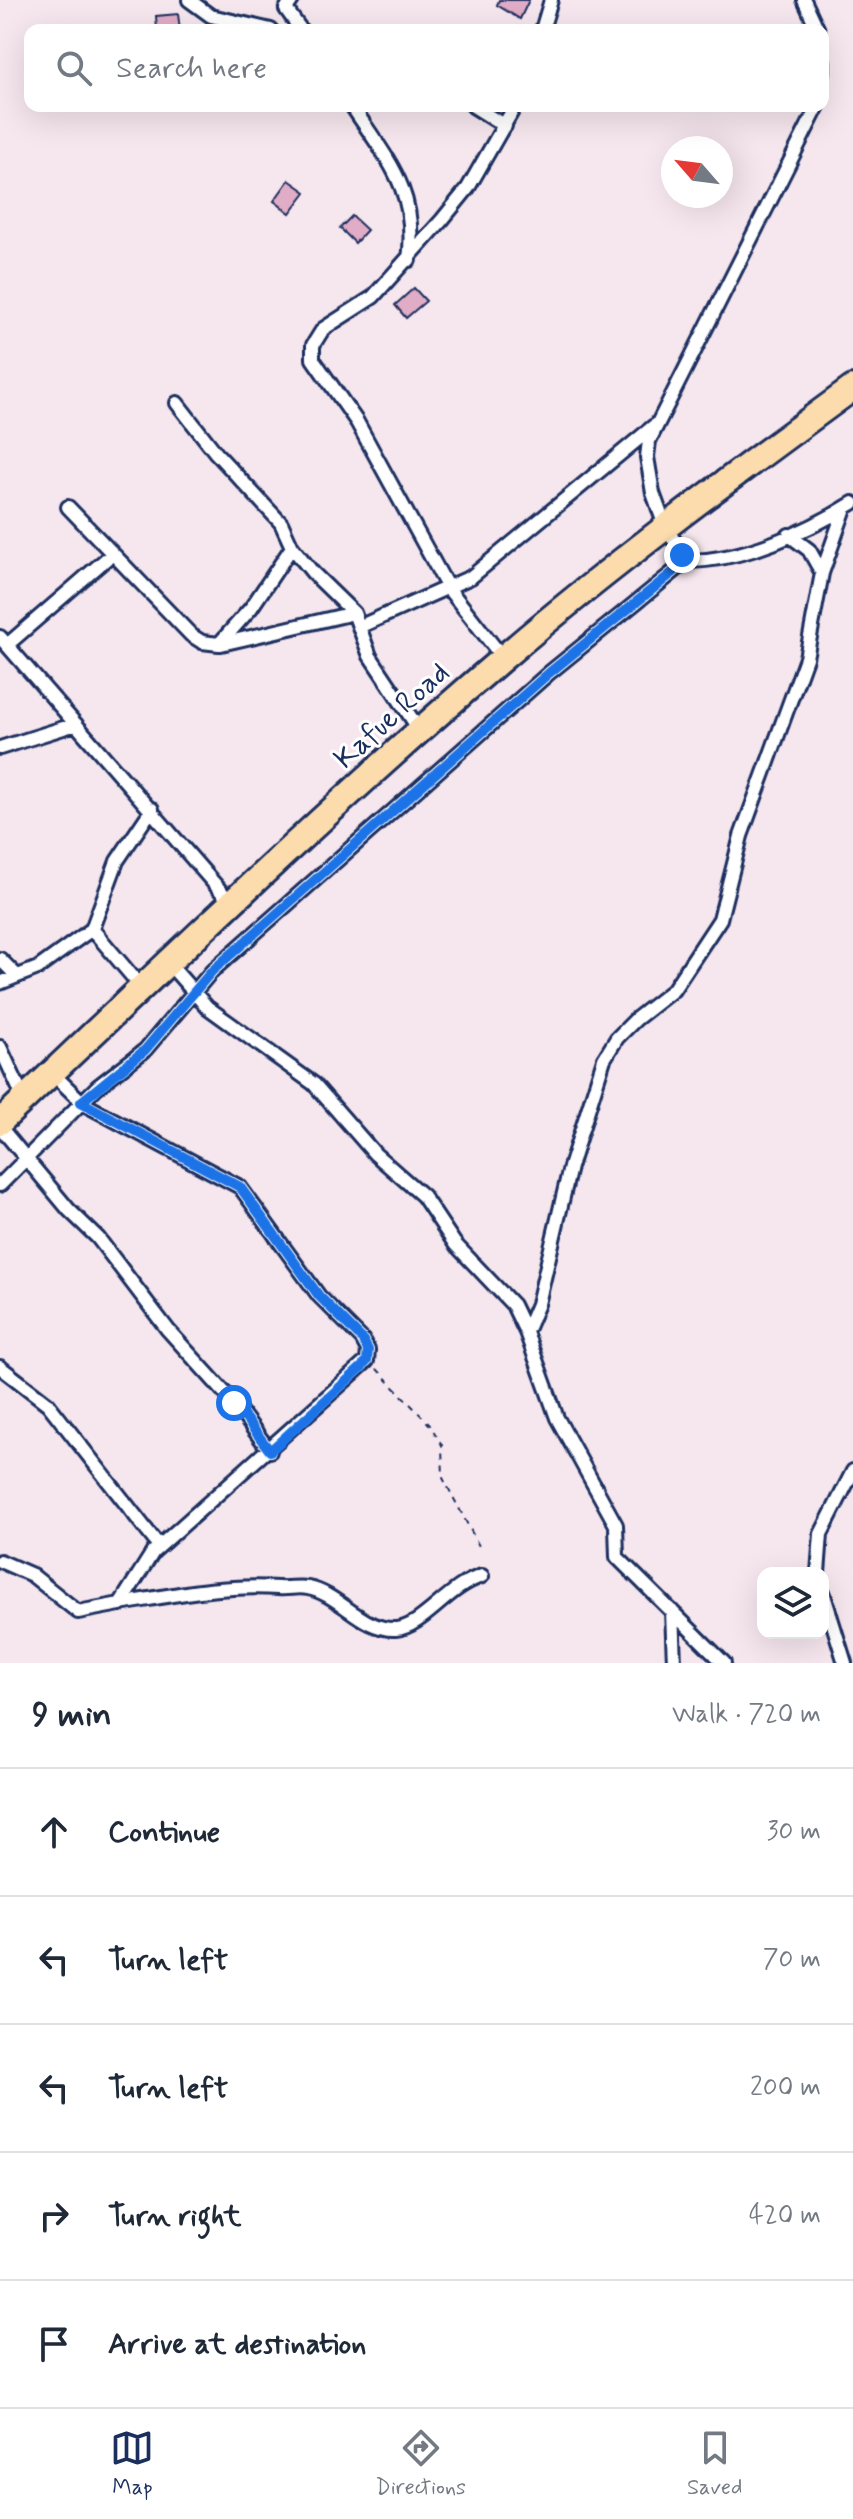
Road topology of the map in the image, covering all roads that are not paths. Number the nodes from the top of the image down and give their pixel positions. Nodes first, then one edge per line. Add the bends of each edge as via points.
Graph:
1 (189, 0) edge
2 (292, 0) edge
3 (551, 0) edge
4 (804, 0) edge
5 (245, 24) edge
6 (297, 24) edge
7 (544, 24) edge
8 (815, 24) edge
9 (356, 112) edge
10 (483, 112) edge
11 (512, 112) edge
12 (815, 112) edge
13 (505, 126) junction
14 (409, 260) junction
15 (853, 388) edge
16 (177, 403) dead end
17 (654, 426) junction
18 (849, 505) edge
19 (68, 507) dead end
20 (665, 526) junction
21 (789, 535) junction
22 (292, 547) junction
23 (112, 554) junction
24 (687, 561) junction
25 (822, 573) junction
26 (448, 588) junction
27 (354, 613) junction
28 (361, 626) junction
29 (4, 641) edge
30 (219, 644) junction
31 (503, 658) junction
32 (76, 724) junction
33 (420, 731) junction
34 (0, 748) edge
35 (152, 809) junction
36 (232, 904) junction
37 (92, 929) junction
38 (0, 959) edge
39 (170, 965) junction
40 (16, 975) junction
41 (0, 983) edge
42 (143, 989) junction
43 (194, 992) junction
44 (0, 1047) edge
45 (52, 1073) junction
46 (24, 1099) junction
47 (81, 1102) junction
48 (0, 1125) edge
49 (26, 1158) junction
50 (0, 1185) edge
51 (526, 1332) junction
52 (0, 1367) edge
53 (270, 1451) junction
54 (853, 1471) edge
55 (159, 1546) junction
56 (0, 1561) edge
57 (818, 1567) edge
58 (482, 1576) dead end
59 (120, 1604) junction
60 (672, 1611) junction
61 (829, 1611) edge
62 (674, 1663) edge
63 (724, 1663) edge
64 (845, 1663) edge

1 - 5 street via 211,16
2 - 6 street via 286,9
3 - 7 street
4 - 8 street
9 - 14 street via 407,199 413,229
10 - 13 street
11 - 13 street
12 - 17 street
13 - 14 street via 468,188
14 - 26 street via 373,297 323,329 313,345 313,359 357,422
15 - 20 highway, Kafue Road
16 - 22 street via 281,523
17 - 20 street via 648,465
17 - 26 street via 532,530 471,577
18 - 21 street
18 - 25 street
19 - 23 street
20 - 24 street
20 - 31 highway, Kafue Road
21 - 24 street
21 - 25 street via 809,550
22 - 27 street
22 - 30 street
23 - 29 street
23 - 30 street via 191,635
24 - 43 street via 549,673
25 - 51 street via 806,658 741,836 720,919 673,990 617,1038 604,1059
26 - 28 street
26 - 31 street
27 - 28 street
27 - 30 street
28 - 33 street via 370,656
29 - 32 street
31 - 33 highway, Kafue Road
32 - 34 street
32 - 35 street
33 - 36 highway, Kafue Road
35 - 36 street
35 - 37 street via 117,861
36 - 39 highway, Kafue Road
37 - 40 street via 38,968
37 - 42 street
38 - 40 street
39 - 42 highway, Kafue Road
39 - 43 street
40 - 41 street
42 - 45 highway, Kafue Road
43 - 47 street via 145,1050
43 - 51 street via 225,1021 314,1084 375,1154 423,1196 455,1244 513,1305
44 - 46 street
45 - 46 highway, Kafue Road
45 - 47 street
46 - 48 highway, Kafue Road
47 - 49 street
47 - 53 street via 240,1187 319,1296 368,1350 367,1361
48 - 49 street
49 - 50 street
49 - 53 street via 98,1238
51 - 60 street via 557,1418 616,1525 617,1557
52 - 55 street via 48,1404
53 - 55 street
54 - 57 street via 821,1534
55 - 59 street
56 - 59 street via 32,1575 78,1612
58 - 59 street via 458,1586 421,1619 398,1629 381,1628 305,1587 233,1585
60 - 62 street
60 - 63 street
61 - 64 street

